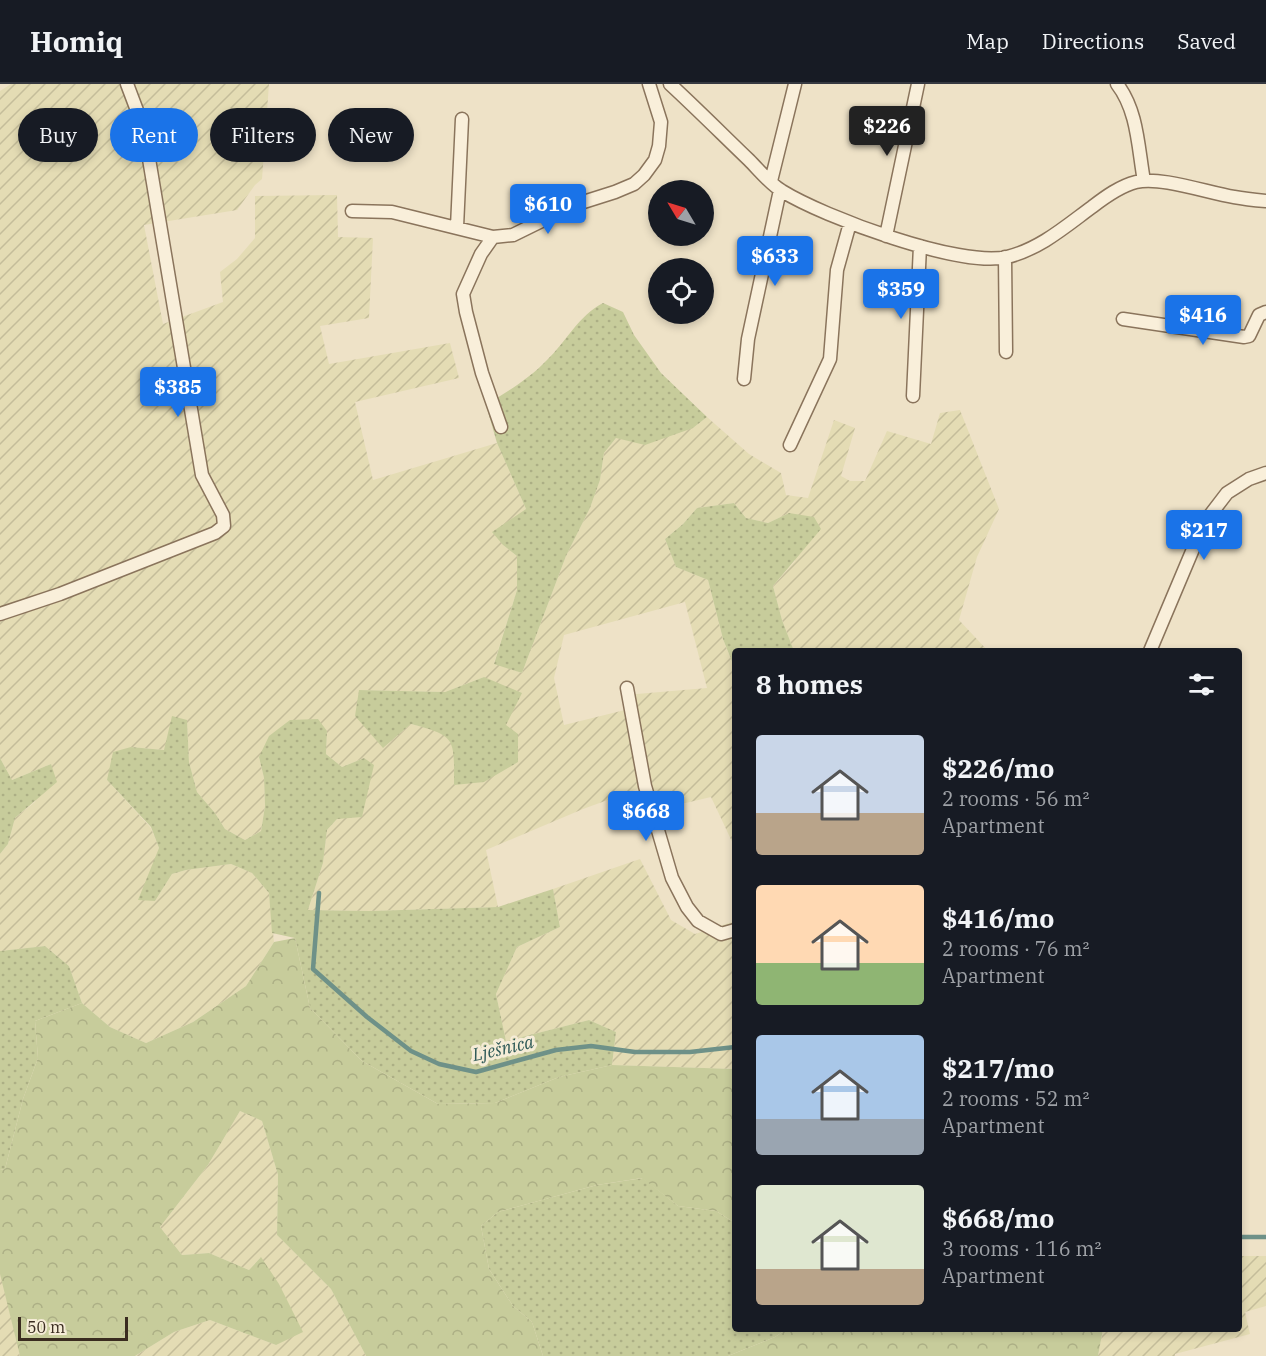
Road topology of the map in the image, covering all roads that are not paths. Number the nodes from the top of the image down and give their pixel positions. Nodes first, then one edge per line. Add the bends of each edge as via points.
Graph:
1 (127, 84) edge
2 (650, 84) edge
3 (670, 84) edge
4 (795, 84) edge
5 (918, 84) edge
6 (1117, 84) edge
7 (462, 119) dead end
8 (1144, 181) junction
9 (776, 186) junction
10 (1266, 201) edge
11 (352, 211) dead end
12 (850, 223) junction
13 (457, 227) junction
14 (886, 236) junction
15 (493, 237) junction
16 (920, 246) junction
17 (1005, 257) junction
18 (1266, 312) edge
19 (1124, 319) dead end
20 (1006, 352) dead end
21 (744, 379) dead end
22 (913, 396) dead end
23 (501, 427) dead end
24 (790, 445) dead end
25 (1266, 473) edge
26 (0, 614) edge
27 (1151, 648) edge
28 (627, 688) dead end
29 (732, 931) edge

1 - 26 street via 144,129 202,475 223,515 224,526 215,533 60,594
2 - 15 street via 660,122 659,146 644,175 634,184 574,205 513,235
3 - 9 street
4 - 9 street
5 - 14 street
6 - 8 street via 1132,112
7 - 13 street
8 - 10 street
8 - 17 street via 1125,186 1105,198 1045,241
9 - 12 street
9 - 21 street
11 - 13 street via 392,212
12 - 14 street
12 - 24 street via 837,270 830,358
13 - 15 street
14 - 16 street
15 - 23 street via 463,294 482,373
16 - 17 street via 972,257
16 - 22 street
17 - 20 street
18 - 19 street via 1259,315 1252,332 1244,337
25 - 27 street via 1227,493 1204,523
28 - 29 street via 645,786 672,878 699,921 721,934

